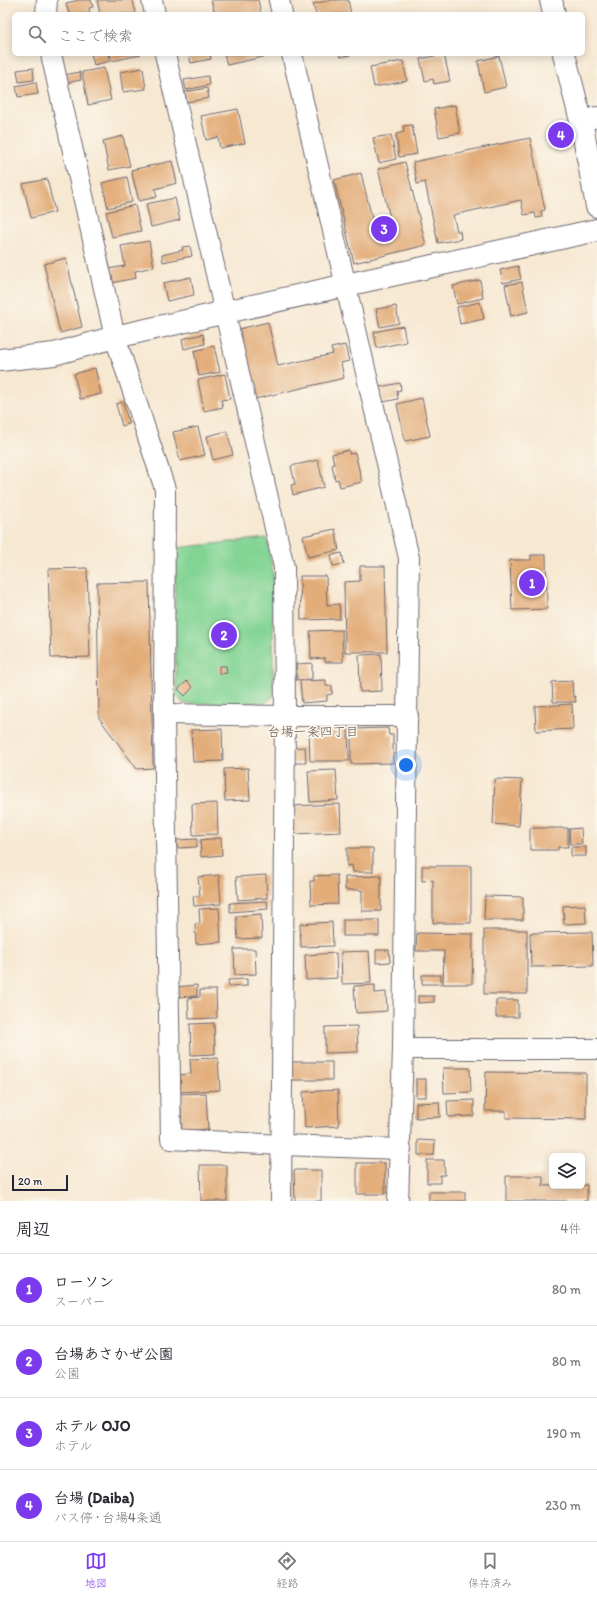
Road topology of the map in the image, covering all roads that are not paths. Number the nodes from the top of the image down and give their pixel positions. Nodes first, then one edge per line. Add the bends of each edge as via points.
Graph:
1 (47, 0) edge
2 (152, 0) edge
3 (279, 0) edge
4 (551, 0) edge
5 (46, 12) edge
6 (155, 12) edge
7 (282, 12) edge
8 (554, 12) edge
9 (51, 56) edge
10 (165, 56) edge
11 (292, 56) edge
12 (565, 56) edge
13 (589, 119) edge
14 (597, 206) edge
15 (597, 230) edge
16 (346, 285) junction
17 (226, 313) junction
18 (115, 338) junction
19 (0, 360) edge
20 (164, 714) junction
21 (285, 716) junction
22 (408, 716) junction
23 (403, 1049) junction
24 (597, 1049) edge
25 (282, 1146) junction
26 (400, 1149) junction
27 (281, 1201) edge
28 (398, 1201) edge

1 - 5 street
2 - 6 street
3 - 7 street
4 - 8 main road
9 - 18 street
10 - 17 street
11 - 16 street
12 - 13 main road
13 - 14 main road
15 - 16 main road
16 - 17 main road
16 - 22 street via 409,558
17 - 18 main road
17 - 21 street via 284,567
18 - 19 main road via 54,354
18 - 20 street via 164,489
20 - 21 street
20 - 25 street via 171,1139
21 - 22 street
21 - 25 street
22 - 23 street
23 - 24 street
23 - 26 street
25 - 26 street
25 - 27 street
26 - 28 street

